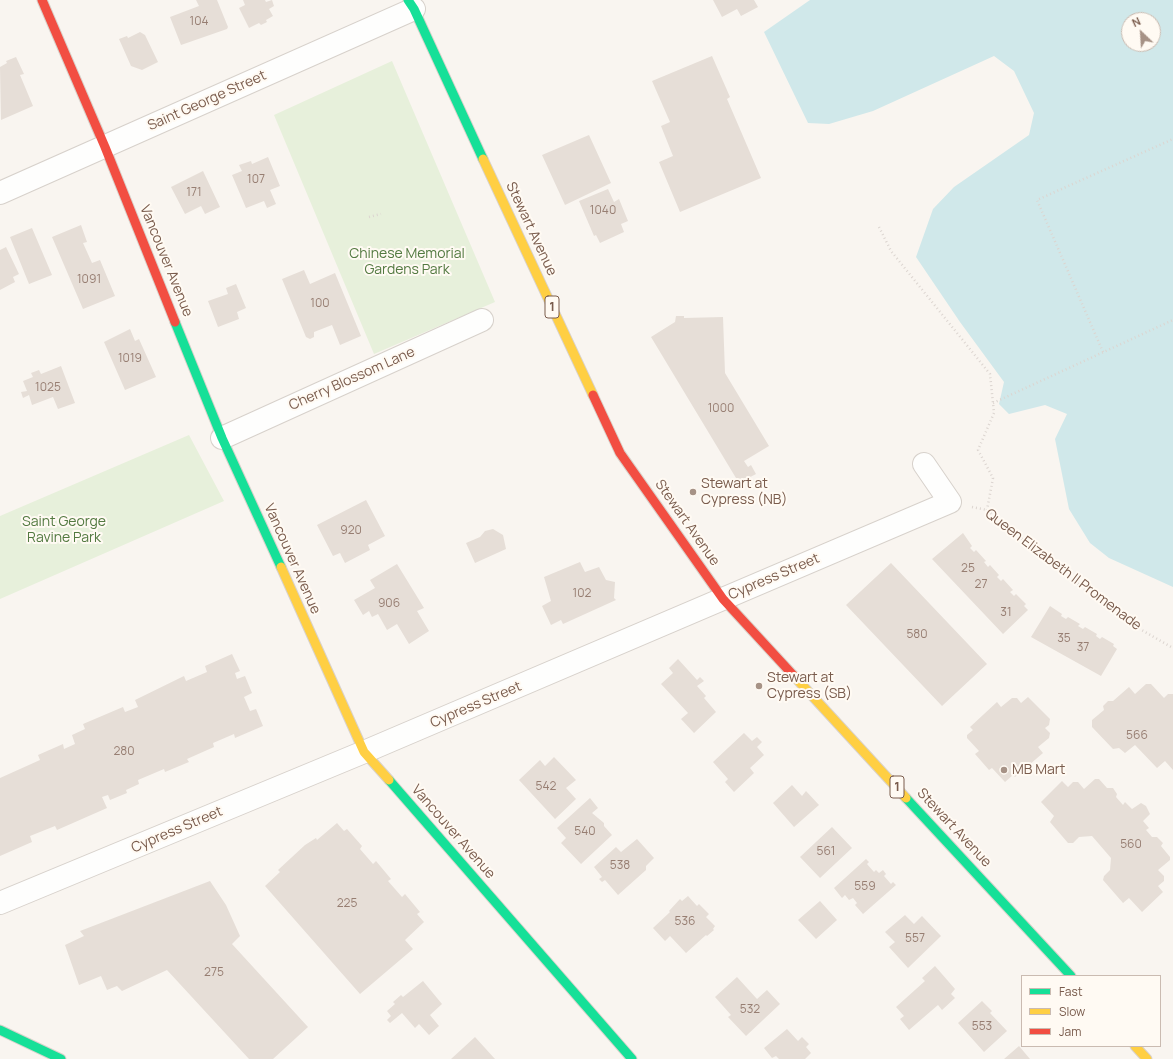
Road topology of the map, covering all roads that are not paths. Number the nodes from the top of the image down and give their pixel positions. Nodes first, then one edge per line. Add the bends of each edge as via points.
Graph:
1 (42, 0) edge
2 (411, 5) edge
3 (105, 147) junction
4 (0, 193) edge
5 (482, 320) dead end
6 (222, 438) junction
7 (924, 464) dead end
8 (723, 599) junction
9 (364, 752) junction
10 (0, 903) edge
11 (1070, 975) edge
12 (0, 1030) edge
13 (1136, 1047) edge
14 (61, 1059) edge
15 (632, 1059) edge
16 (1147, 1059) edge

1 - 3 main road, Vancouver Avenue
2 - 3 street, Saint George Street
2 - 8 main road, Stewart Avenue / 1 via 620,453
3 - 4 street, Saint George Street
3 - 6 main road, Vancouver Avenue
5 - 6 street, Cherry Blossom Lane
6 - 9 main road, Vancouver Avenue
7 - 8 street, Cypress Street via 950,502
8 - 9 street, Cypress Street
8 - 11 main road, Stewart Avenue / 1
9 - 10 street, Cypress Street
9 - 15 main road, Vancouver Avenue
12 - 14 main road
13 - 16 main road

